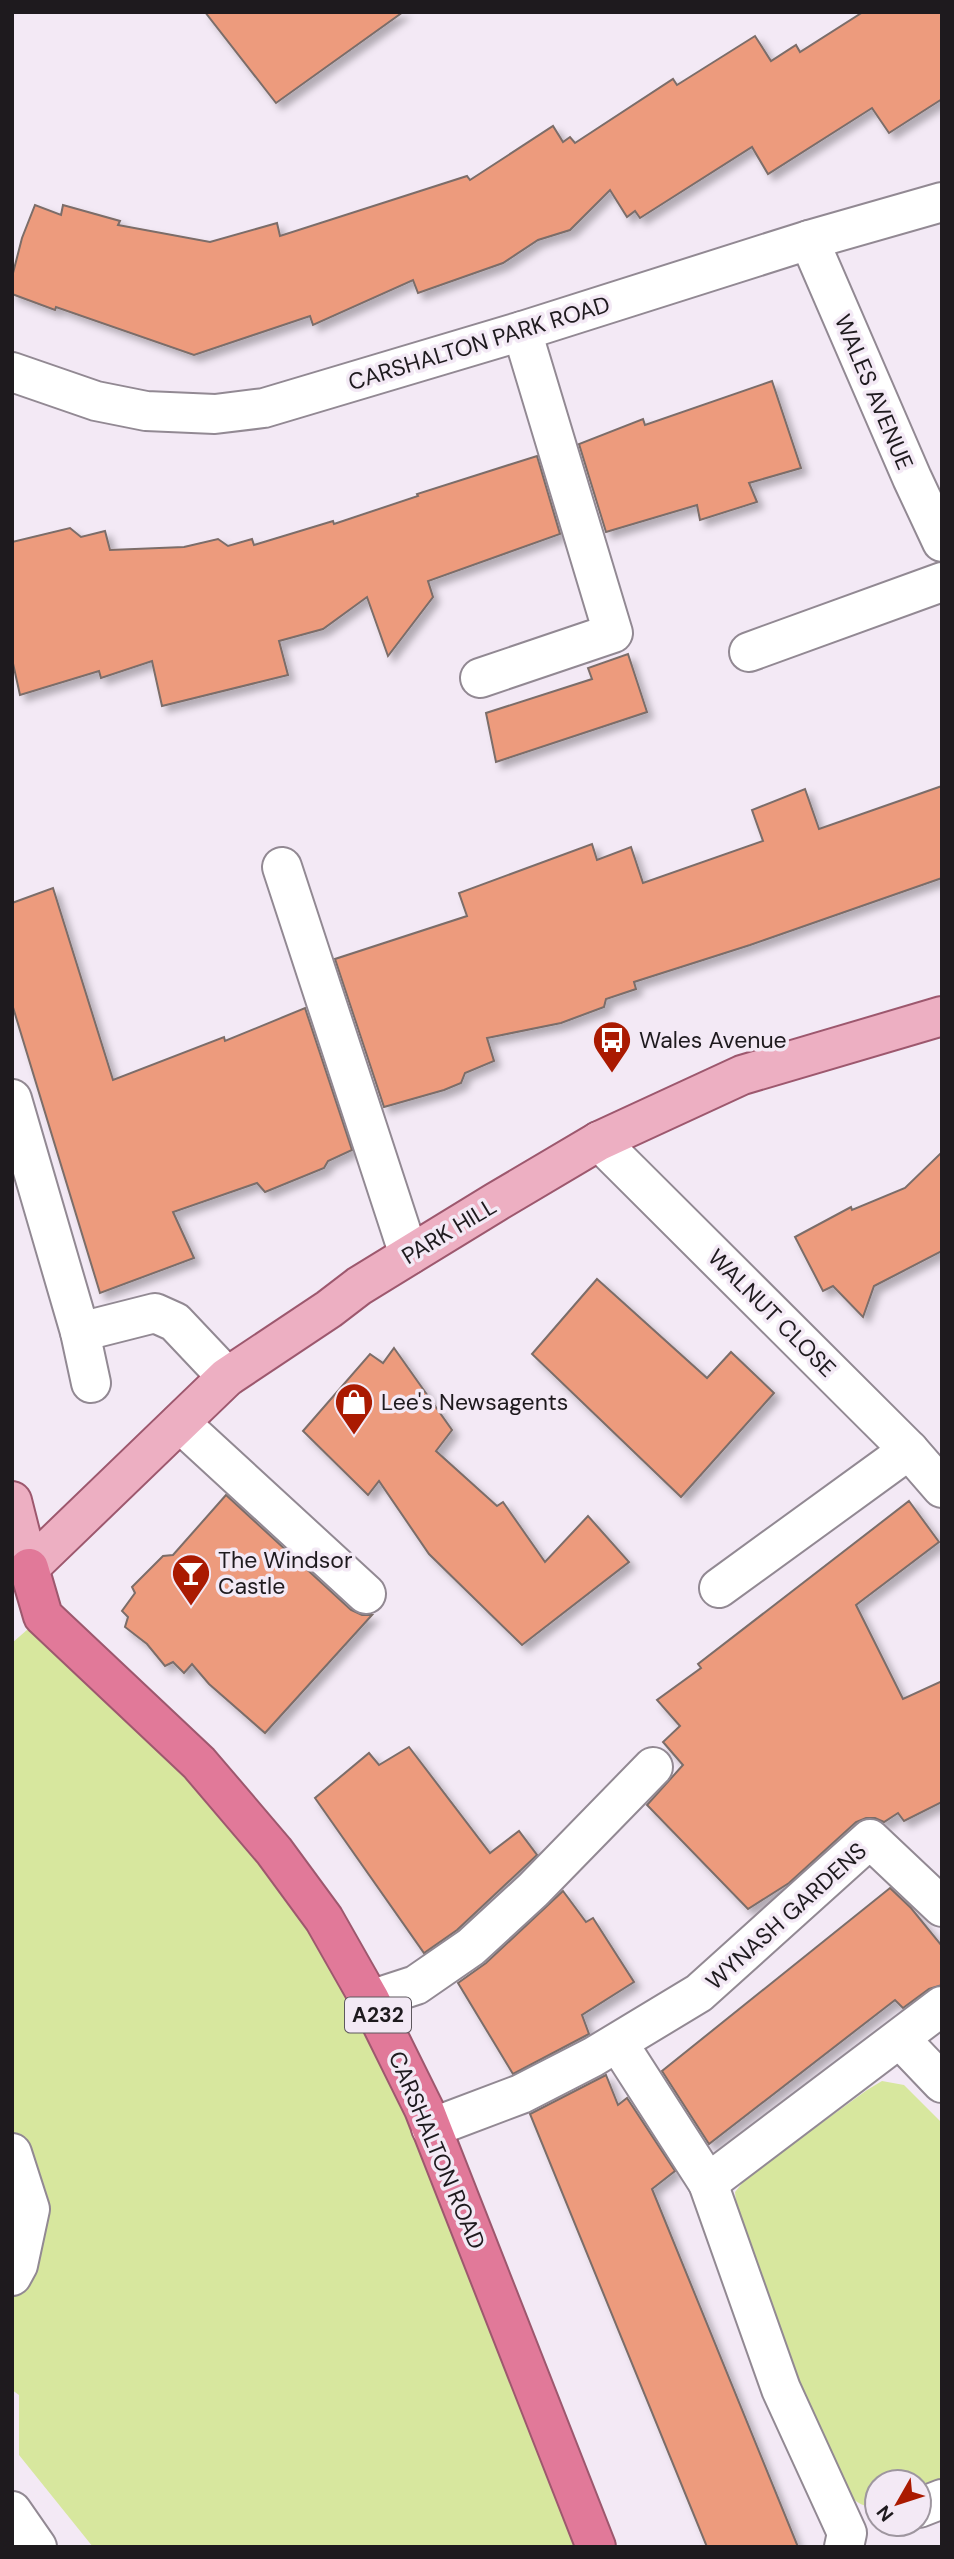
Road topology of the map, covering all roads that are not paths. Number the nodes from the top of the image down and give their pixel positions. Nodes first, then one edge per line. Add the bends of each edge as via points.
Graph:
1 (942, 202) edge
2 (809, 240) junction
3 (522, 331) junction
4 (12, 372) edge
5 (942, 542) edge
6 (942, 582) edge
7 (749, 652) dead end
8 (480, 678) dead end
9 (282, 867) dead end
10 (942, 1016) edge
11 (12, 1099) edge
12 (599, 1141) junction
13 (409, 1255) junction
14 (80, 1332) junction
15 (226, 1377) junction
16 (91, 1383) dead end
17 (180, 1423) junction
18 (909, 1450) junction
19 (942, 1488) edge
20 (12, 1501) edge
21 (21, 1577) edge
22 (719, 1588) dead end
23 (366, 1594) dead end
24 (653, 1767) dead end
25 (942, 1907) edge
26 (370, 2000) junction
27 (942, 2006) edge
28 (900, 2039) junction
29 (618, 2043) junction
30 (942, 2083) edge
31 (431, 2128) junction
32 (12, 2152) edge
33 (708, 2183) junction
34 (12, 2276) edge
35 (12, 2511) edge
36 (856, 2534) edge
37 (37, 2547) edge
38 (596, 2547) edge

1 - 2 street, CARSHALTON PARK ROAD
2 - 3 street, CARSHALTON PARK ROAD
2 - 5 street, WALES AVENUE
3 - 4 street, CARSHALTON PARK ROAD via 264,408 215,414 146,411 96,401
3 - 8 street via 613,633
6 - 7 street
9 - 13 street
10 - 12 main road, PARK HILL via 742,1074
11 - 14 street
12 - 13 main road, PARK HILL
12 - 18 street, WALNUT CLOSE
13 - 15 main road, PARK HILL
14 - 15 street via 155,1313 175,1322
14 - 16 street
15 - 17 main road, PARK HILL
17 - 21 main road, PARK HILL
17 - 23 street
18 - 19 street, WALNUT CLOSE
18 - 22 street
20 - 21 main road
21 - 26 highway, CARSHALTON ROAD / A232 via 43,1616 199,1763 274,1851 324,1919
24 - 26 street via 471,1947 416,1986
25 - 29 street, WYNASH GARDENS via 870,1839 699,1993
26 - 31 highway, CARSHALTON ROAD / A232
27 - 28 street
28 - 30 street
28 - 33 street
29 - 31 street, WYNASH GARDENS via 521,2094
29 - 33 street
31 - 38 highway, CARSHALTON ROAD / A232
32 - 34 street via 30,2209
33 - 36 street via 781,2389
35 - 37 street

